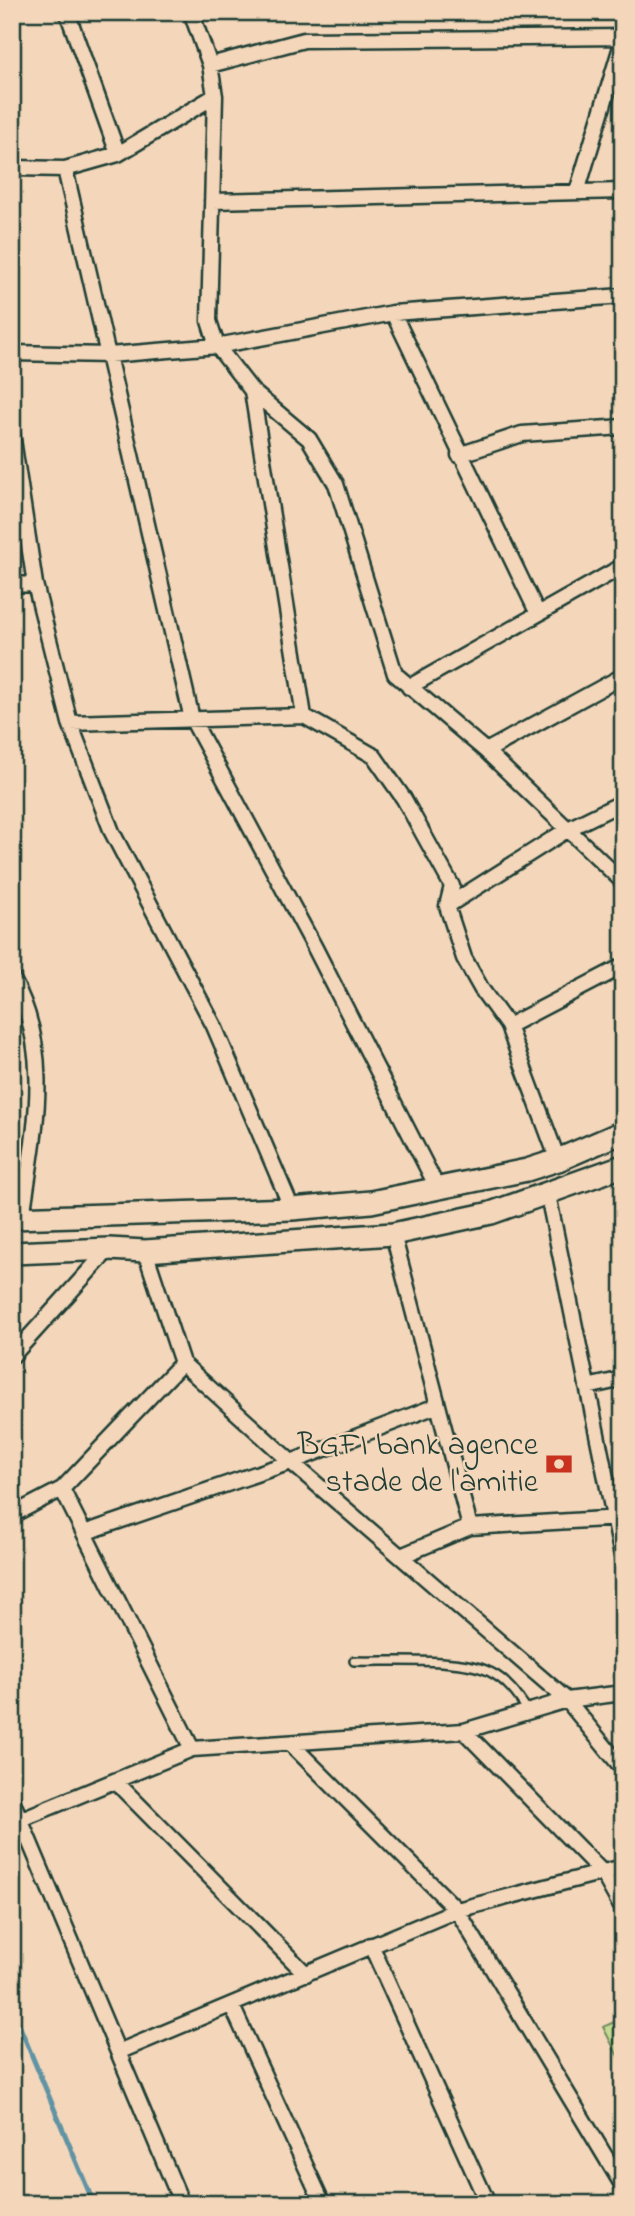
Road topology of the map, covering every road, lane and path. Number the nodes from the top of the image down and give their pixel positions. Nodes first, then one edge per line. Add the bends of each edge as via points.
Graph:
1 (67, 12) edge
2 (191, 12) edge
3 (623, 39) edge
4 (210, 65) junction
5 (215, 96) junction
6 (118, 154) junction
7 (12, 168) edge
8 (65, 169) junction
9 (623, 191) edge
10 (578, 192) junction
11 (212, 201) junction
12 (623, 296) edge
13 (393, 313) junction
14 (217, 346) junction
15 (12, 353) edge
16 (109, 355) junction
17 (252, 391) junction
18 (623, 427) edge
19 (12, 433) edge
20 (459, 455) junction
21 (623, 566) edge
22 (35, 584) junction
23 (12, 585) edge
24 (538, 614) junction
25 (623, 676) edge
26 (409, 687) junction
27 (304, 716) junction
28 (192, 719) junction
29 (70, 723) junction
30 (486, 751) junction
31 (623, 802) edge
32 (570, 828) junction
33 (623, 882) edge
34 (447, 906) junction
35 (623, 966) edge
36 (12, 978) edge
37 (508, 1026) junction
38 (623, 1132) edge
39 (558, 1160) junction
40 (623, 1166) edge
41 (438, 1189) junction
42 (548, 1195) junction
43 (292, 1209) junction
44 (17, 1218) edge
45 (393, 1234) junction
46 (109, 1249) junction
47 (145, 1251) junction
48 (12, 1252) edge
49 (12, 1356) edge
50 (182, 1363) junction
51 (623, 1379) edge
52 (587, 1387) junction
53 (436, 1406) junction
54 (291, 1462) junction
55 (62, 1489) junction
56 (12, 1515) edge
57 (618, 1518) edge
58 (470, 1527) junction
59 (84, 1533) junction
60 (401, 1556) junction
61 (623, 1561) edge
62 (354, 1661) dead end
63 (623, 1693) edge
64 (567, 1700) junction
65 (529, 1711) junction
66 (464, 1731) junction
67 (291, 1744) junction
68 (192, 1749) junction
69 (623, 1769) edge
70 (116, 1781) junction
71 (12, 1800) edge
72 (16, 1820) edge
73 (623, 1867) edge
74 (602, 1872) junction
75 (457, 1910) junction
76 (623, 1910) edge
77 (370, 1945) junction
78 (306, 1974) junction
79 (232, 2006) junction
80 (118, 2052) junction
81 (623, 2186) edge
82 (182, 2204) edge
83 (323, 2204) edge
84 (488, 2204) edge

1 - 6 street
2 - 4 street
3 - 4 street via 304,40
3 - 10 street
4 - 5 street
5 - 6 street
5 - 11 street
6 - 8 street
7 - 8 street
8 - 16 street
9 - 10 street
10 - 11 street
11 - 14 street via 209,321
12 - 13 street
13 - 14 street
13 - 20 street
14 - 16 street
14 - 17 street
15 - 16 street
16 - 28 street
17 - 26 street via 309,439 336,484 395,674
17 - 27 street
18 - 20 street via 522,434
19 - 22 street
20 - 24 street
21 - 24 street
22 - 23 street
22 - 29 street
24 - 26 street
25 - 30 street
26 - 30 street
27 - 28 street
27 - 34 street via 374,756 453,886
28 - 29 street
28 - 41 street
29 - 43 street via 112,832 214,1026
30 - 32 street
31 - 32 street
32 - 33 street
32 - 34 street
34 - 37 street via 464,958
35 - 37 street
36 - 44 street via 27,1005 41,1079
37 - 39 street
38 - 39 street
39 - 41 street
40 - 42 street
41 - 43 street via 371,1202
42 - 45 street via 491,1213
42 - 52 street
43 - 44 street
45 - 47 street
45 - 53 street
46 - 47 street
46 - 48 street
46 - 49 street
47 - 50 street
50 - 54 street
50 - 55 street
51 - 52 street
52 - 57 street
53 - 54 street
53 - 58 street
54 - 59 street
54 - 60 street
55 - 56 street
55 - 59 street
57 - 58 street
57 - 61 street
58 - 60 street
59 - 68 street
60 - 64 street
62 - 65 lane via 468,1665 491,1672
63 - 64 street
64 - 65 street
64 - 69 street
65 - 66 street
66 - 67 street
66 - 74 street
67 - 68 street
67 - 75 street
68 - 70 street
70 - 72 street
70 - 78 street
71 - 72 street
72 - 80 street
73 - 74 street
74 - 75 street
74 - 76 street
75 - 77 street
75 - 81 street
77 - 78 street
77 - 84 street
78 - 79 street
79 - 80 street
79 - 83 street
80 - 82 street

